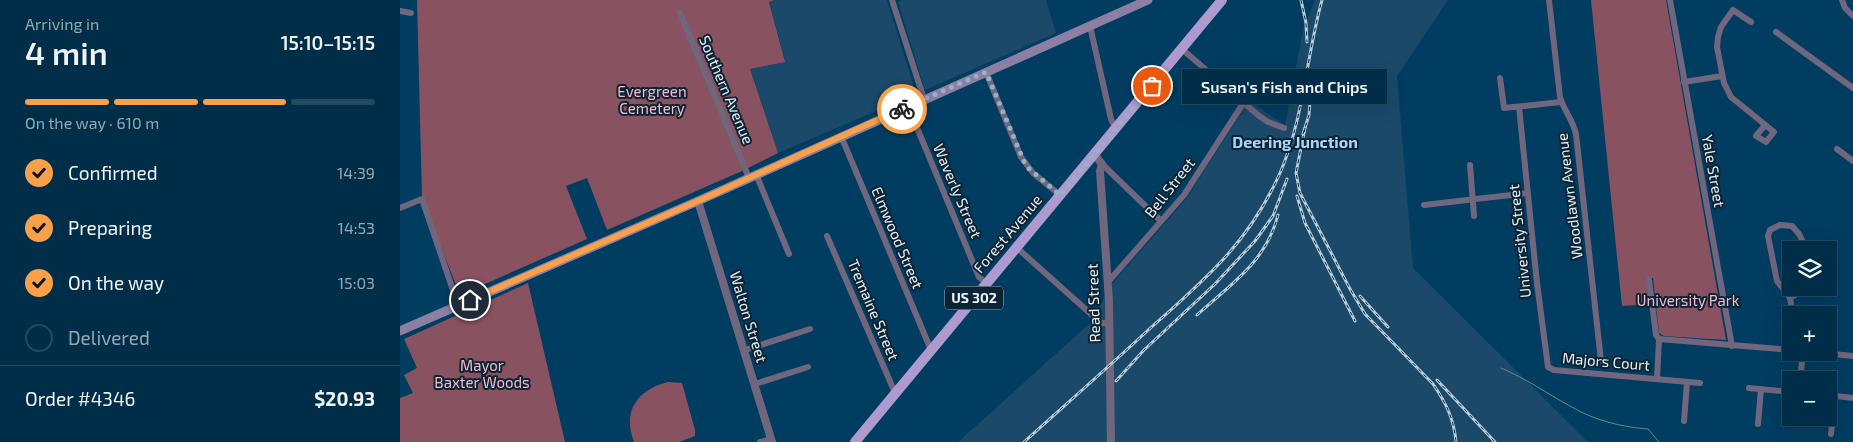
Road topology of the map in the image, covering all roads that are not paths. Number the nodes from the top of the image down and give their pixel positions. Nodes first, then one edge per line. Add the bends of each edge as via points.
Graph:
1 (892, 0) edge
2 (1148, 0) edge
3 (1222, 0) edge
4 (1549, 0) edge
5 (1670, 0) edge
6 (1842, 0) edge
7 (400, 11) edge
8 (411, 13) dead end
9 (680, 13) dead end
10 (1853, 16) edge
11 (1751, 22) dead end
12 (1090, 26) junction
13 (1776, 32) dead end
14 (1182, 49) junction
15 (986, 72) junction
16 (1722, 76) junction
17 (1500, 78) dead end
18 (1684, 82) junction
19 (1853, 88) edge
20 (924, 99) junction
21 (1244, 102) junction
22 (1561, 102) junction
23 (908, 106) junction
24 (1519, 107) junction
25 (1765, 125) dead end
26 (1116, 128) junction
27 (1284, 128) dead end
28 (841, 136) junction
29 (1837, 150) dead end
30 (1094, 154) junction
31 (1853, 161) edge
32 (1102, 164) junction
33 (1470, 165) dead end
34 (752, 176) junction
35 (1528, 193) junction
36 (1060, 195) junction
37 (698, 201) junction
38 (1473, 201) junction
39 (1424, 205) dead end
40 (400, 208) edge
41 (1474, 216) dead end
42 (1160, 221) junction
43 (827, 236) dead end
44 (1802, 241) edge
45 (1016, 247) junction
46 (788, 254) dead end
47 (1650, 280) dead end
48 (1108, 282) junction
49 (986, 283) junction
50 (1782, 288) edge
51 (1794, 296) edge
52 (1790, 298) joint
53 (458, 305) junction
54 (1791, 306) edge
55 (1109, 323) junction
56 (810, 329) dead end
57 (400, 331) edge
58 (1659, 339) junction
59 (1732, 346) junction
60 (1782, 349) edge
61 (745, 350) junction
62 (931, 350) junction
63 (1837, 354) edge
64 (1853, 356) edge
65 (1601, 361) dead end
66 (808, 367) dead end
67 (1552, 369) joint
68 (1657, 379) junction
69 (1686, 382) junction
70 (1700, 383) dead end
71 (755, 384) junction
72 (1749, 388) dead end
73 (1761, 389) junction
74 (1782, 391) edge
75 (896, 395) junction
76 (1837, 396) edge
77 (1853, 398) edge
78 (1684, 421) dead end
79 (1758, 424) dead end
80 (1831, 426) edge
81 (1831, 434) dead end
82 (772, 441) edge
83 (760, 442) edge
84 (855, 442) edge
85 (1111, 442) edge

1 - 20 street
2 - 12 main road
3 - 14 highway, Forest Avenue / US 302
4 - 22 street, Woodlawn Avenue
5 - 18 street, Yale Street
6 - 10 street
7 - 8 street
9 - 34 street, Southern Avenue
11 - 16 street via 1734,10 1721,27 1717,47
12 - 15 main road
12 - 26 street via 1111,119
13 - 19 street
14 - 21 street
14 - 26 highway, Forest Avenue / US 302
15 - 20 main road
15 - 36 street via 1026,166
16 - 18 street
16 - 25 street via 1731,97
17 - 24 street via 1504,108
18 - 59 street, Yale Street
20 - 23 main road
21 - 27 street via 1268,122
21 - 42 street, Bell Street via 1192,185
22 - 24 street
22 - 65 street, Woodlawn Avenue via 1576,134
23 - 28 main road
23 - 49 street, Waverly Street via 979,277
24 - 35 street, University Street
26 - 30 highway, Forest Avenue / US 302
28 - 34 main road
28 - 62 street, Elmwood Street
29 - 31 street
30 - 32 street
30 - 36 highway, Forest Avenue / US 302
32 - 42 street
32 - 48 street, Read Street
33 - 38 street
34 - 37 main road
34 - 46 street, Southern Avenue
35 - 38 street
35 - 67 street, University Street via 1546,363
36 - 45 highway, Forest Avenue / US 302
37 - 53 main road
37 - 61 street, Walton Street
38 - 39 street
38 - 41 street
40 - 53 street via 422,199
42 - 48 street, Bell Street
43 - 75 street, Tremaine Street
44 - 50 street via 1792,226 1780,225 1770,230 1768,236 1777,281
45 - 49 highway, Forest Avenue / US 302
45 - 55 street via 1101,323
47 - 58 street via 1656,336
48 - 55 street, Read Street
49 - 62 highway, Forest Avenue / US 302
51 - 52 street
52 - 54 street
53 - 57 main road
55 - 85 street, Read Street
56 - 61 street
58 - 59 street
58 - 68 street
59 - 60 street
61 - 71 street, Walton Street
62 - 75 highway, Forest Avenue / US 302
63 - 64 street
66 - 71 street
67 - 68 street, Majors Court
68 - 69 street, Majors Court
69 - 70 street, Majors Court
69 - 78 street
71 - 82 street, Walton Street
72 - 73 street
73 - 74 street
73 - 79 street
75 - 84 highway, Forest Avenue / US 302
76 - 77 street
80 - 81 street
82 - 83 street

